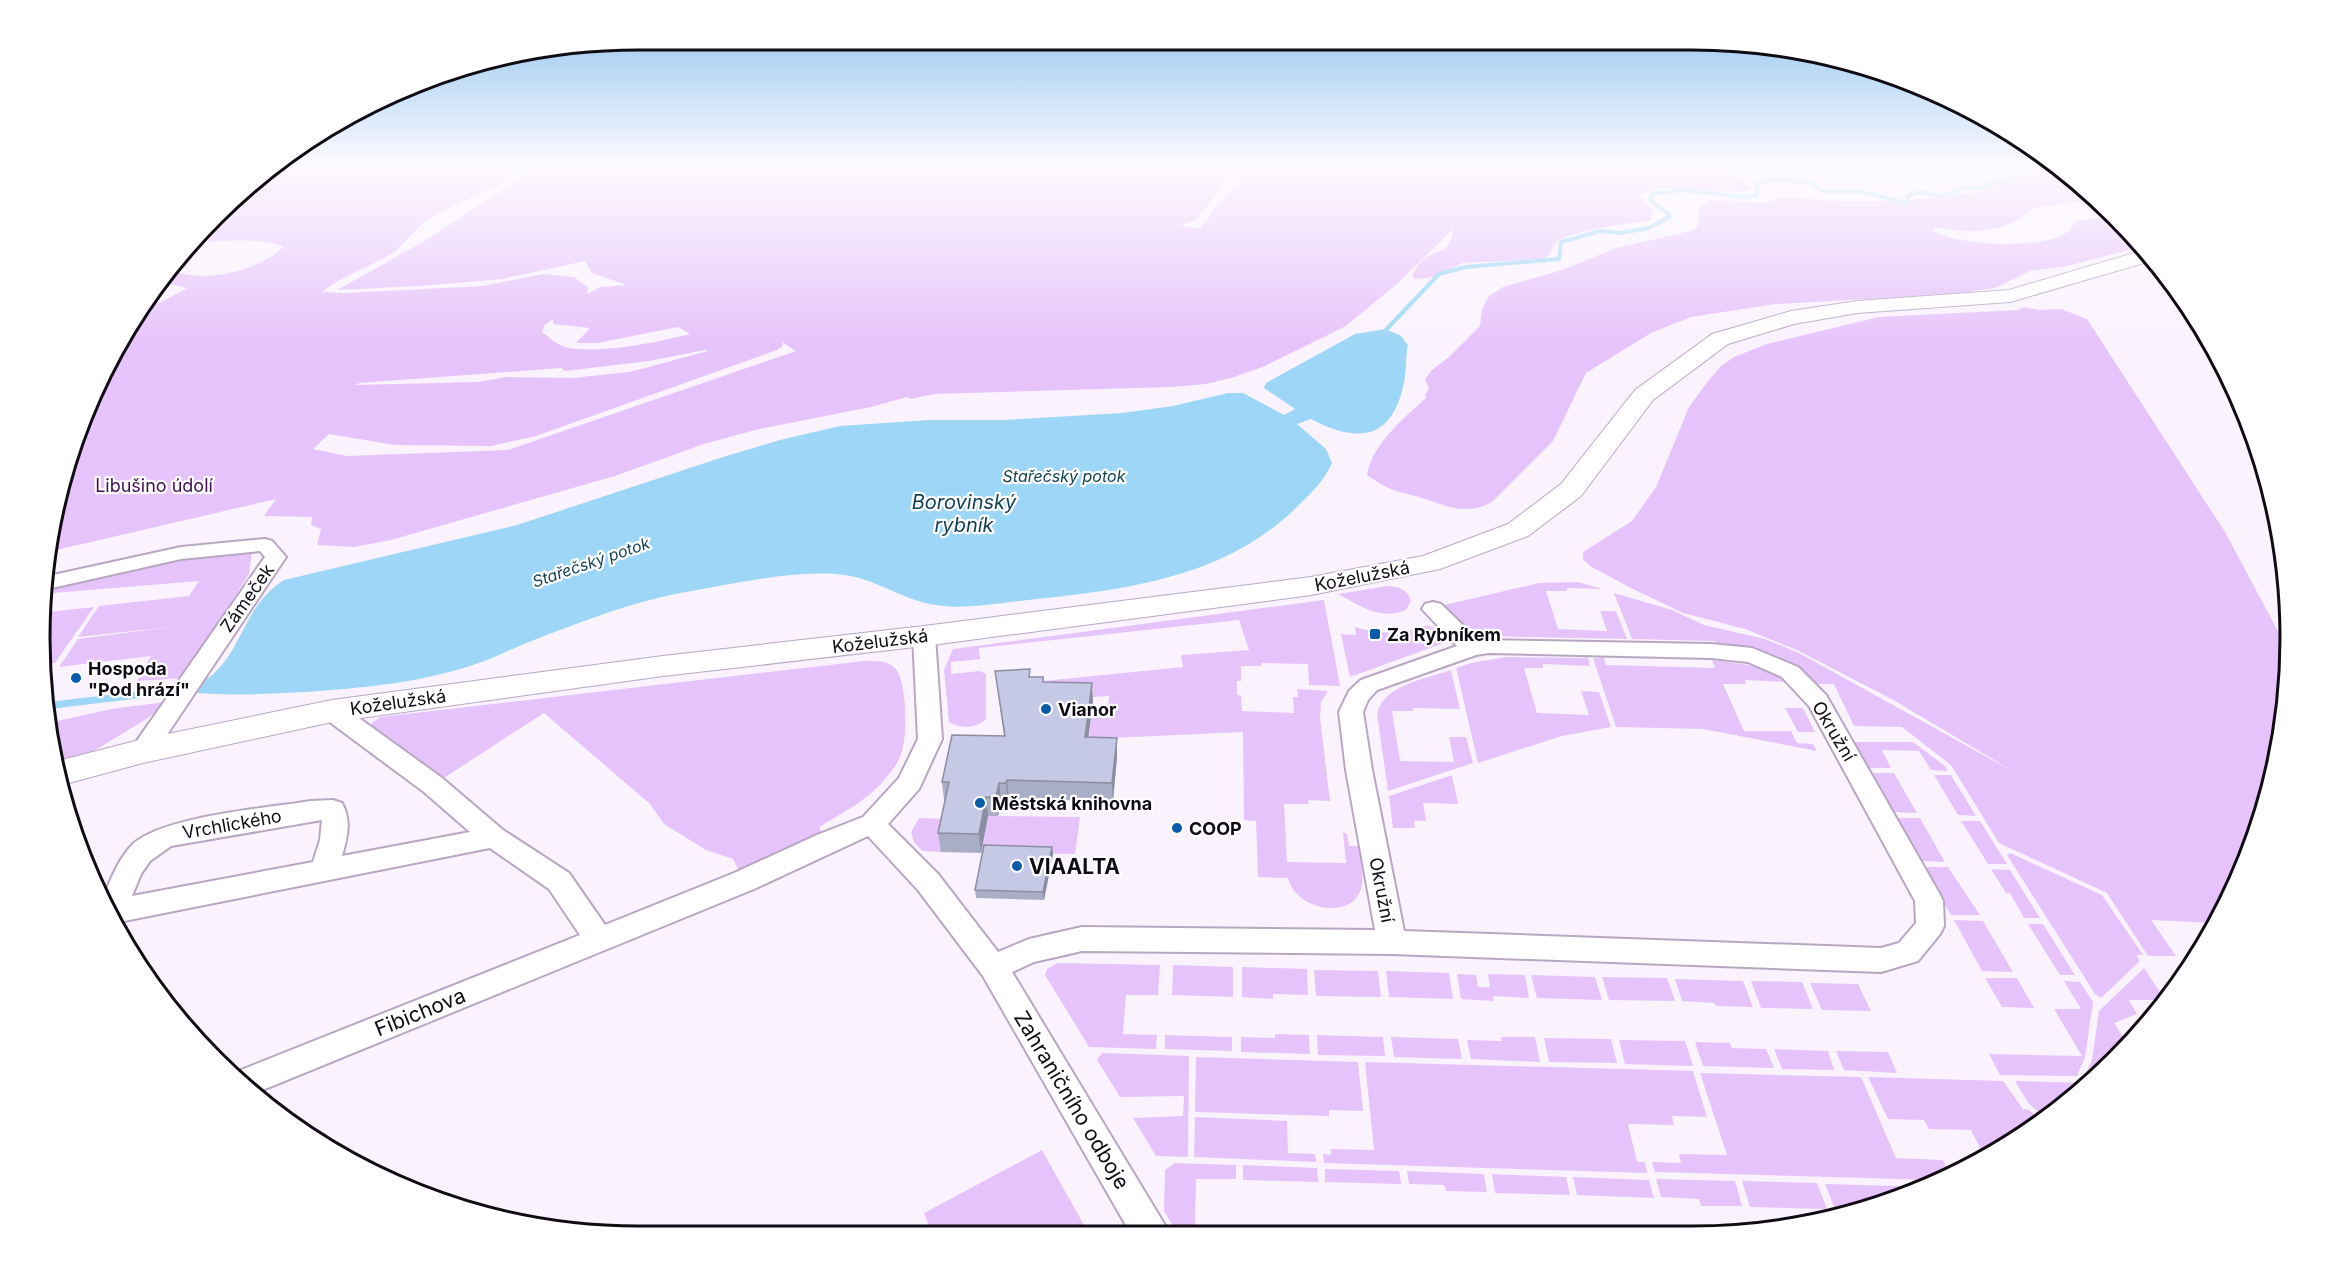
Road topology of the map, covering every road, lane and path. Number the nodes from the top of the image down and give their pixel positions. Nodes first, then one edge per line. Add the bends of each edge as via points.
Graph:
1 (2140, 258) edge
2 (53, 582) edge
3 (1433, 609) dead end
4 (924, 636) junction
5 (1473, 648) junction
6 (332, 711) junction
7 (143, 751) junction
8 (65, 771) edge
9 (872, 824) junction
10 (494, 837) junction
11 (324, 869) junction
12 (113, 904) edge
13 (117, 911) edge
14 (599, 940) junction
15 (1392, 942) junction
16 (993, 967) junction
17 (251, 1081) edge
18 (1146, 1226) edge

1 - 4 main road, Koželužská via 2010,296 1857,307 1791,318 1720,339 1644,395 1571,490 1518,530 1430,563 1311,586
2 - 7 street, Zámeček via 225,545 265,545 276,557
3 - 5 street
4 - 6 main road, Koželužská via 663,666
4 - 9 street via 930,739 910,783
5 - 15 street, Okružní via 1369,685 1357,697 1351,712
5 - 15 street, Okružní via 1711,651 1752,655 1790,672 1818,701 1836,732 1929,901 1930,926 1908,953 1881,960
6 - 7 main road, Koželužská
6 - 10 street via 433,785
7 - 8 main road, Koželužská
9 - 14 street, Fibichova
9 - 16 street via 928,882
10 - 11 street, Vrchlického
10 - 14 street via 559,881
11 - 12 street, Vrchlického via 334,834 333,810 177,833 160,838 133,861
11 - 13 street, Vrchlického
14 - 17 street, Fibichova
15 - 16 street, Okružní via 1082,939 1029,951
16 - 18 street, Zahraničního odboje

